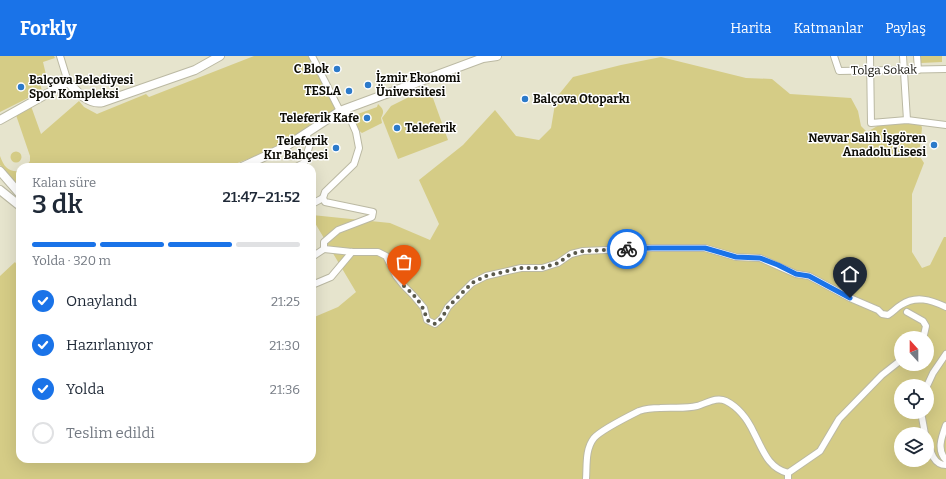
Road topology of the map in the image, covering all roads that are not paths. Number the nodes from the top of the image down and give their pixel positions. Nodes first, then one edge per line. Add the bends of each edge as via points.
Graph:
1 (60, 56) edge
2 (220, 56) edge
3 (312, 56) edge
4 (497, 56) edge
5 (834, 56) edge
6 (870, 56) edge
7 (903, 56) edge
8 (917, 56) edge
9 (482, 57) edge
10 (904, 69) junction
11 (946, 69) edge
12 (918, 70) junction
13 (870, 71) junction
14 (68, 82) junction
15 (343, 110) junction
16 (0, 120) edge
17 (907, 120) junction
18 (946, 124) edge
19 (306, 133) junction
20 (251, 163) edge
21 (304, 163) edge
22 (0, 171) edge
23 (16, 189) edge
24 (0, 190) edge
25 (323, 198) junction
26 (316, 202) edge
27 (16, 203) edge
28 (324, 249) junction
29 (352, 252) junction
30 (316, 254) edge
31 (316, 283) edge
32 (946, 307) edge
33 (907, 312) dead end
34 (925, 331) edge
35 (946, 354) edge
36 (894, 366) edge
37 (930, 379) edge
38 (946, 425) edge
39 (934, 458) edge
40 (946, 460) edge
41 (946, 465) edge
42 (788, 476) edge
43 (586, 479) edge

1 - 14 street
2 - 14 main road via 195,70 98,103 91,102
3 - 15 street
4 - 9 main road
5 - 13 street, Tolga Sokak via 839,71
6 - 13 street
7 - 10 street
8 - 12 street
9 - 15 main road
10 - 12 street, Tolga Sokak
10 - 13 street, Tolga Sokak
10 - 17 street
11 - 12 street, Tolga Sokak
13 - 17 street via 871,123
14 - 16 main road
15 - 19 main road
15 - 25 street via 356,132 359,148 354,164 325,192
17 - 18 street
19 - 20 main road via 285,147
19 - 21 street via 310,144
22 - 23 main road
24 - 27 main road
25 - 26 street
25 - 28 street via 325,202 373,212 372,217 338,230 324,242
28 - 29 street
28 - 30 street
29 - 31 street via 332,277
29 - 32 street via 378,252 386,256 396,276 424,308 427,320 435,324 472,283 486,276 520,268 542,268 583,251 652,248 705,248 736,257 760,258 796,274 809,276 882,314 888,315 912,300 926,299
33 - 34 street via 923,321 926,326
35 - 37 street
36 - 42 street via 843,414 820,451
38 - 40 street via 939,448
39 - 41 street
42 - 43 street via 771,464 764,455 754,431 743,415 724,400 713,400 697,406 640,411 605,430 594,438 587,453

